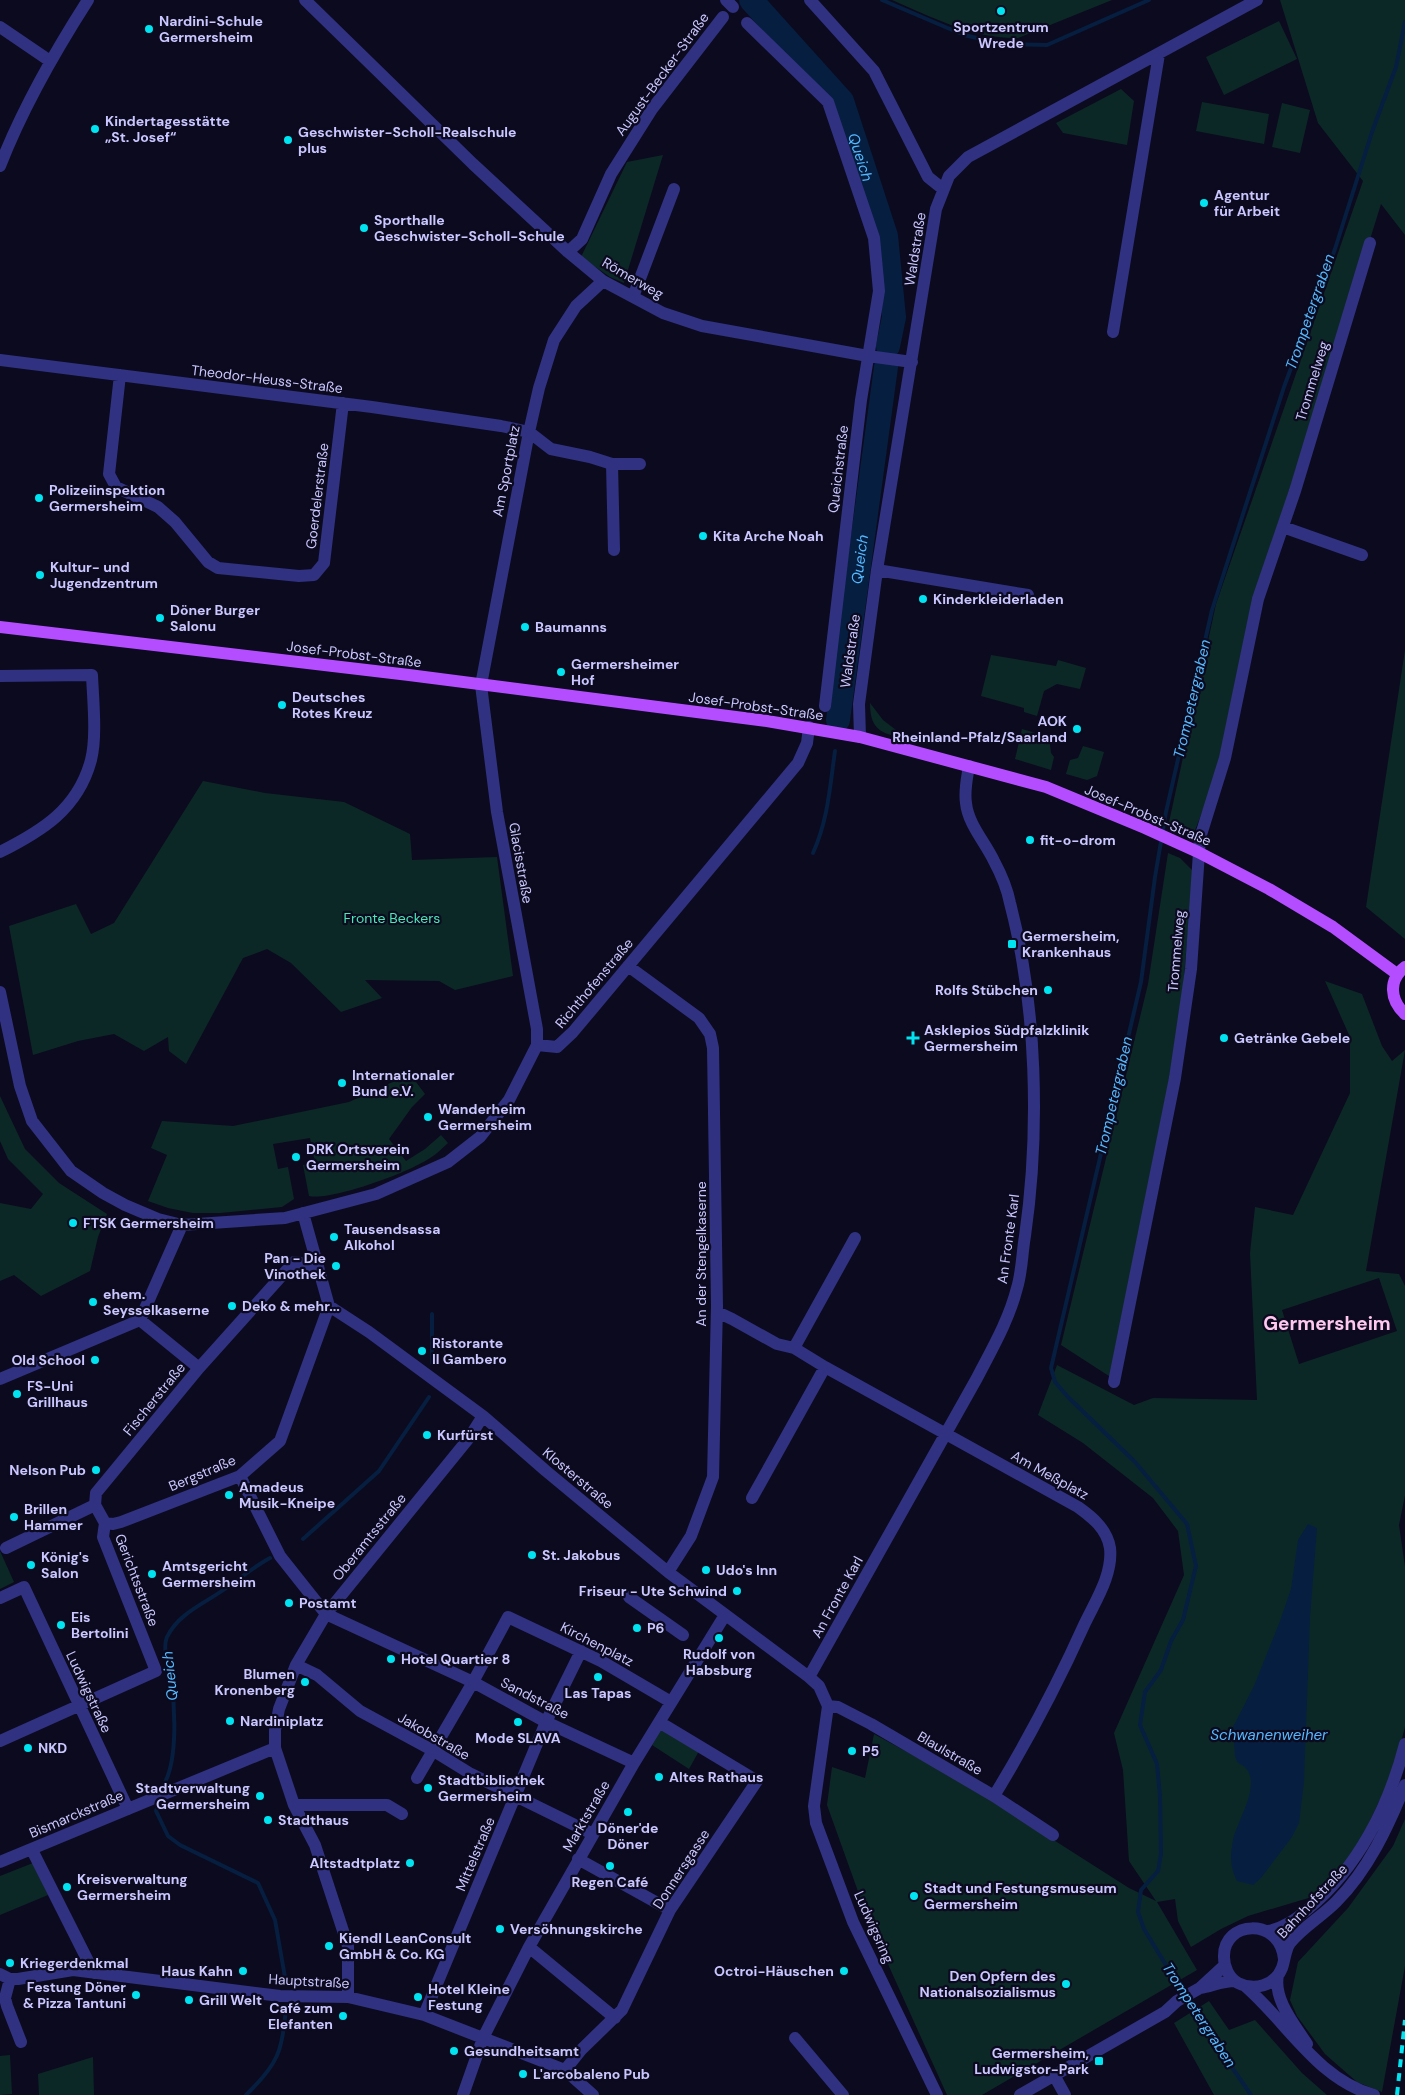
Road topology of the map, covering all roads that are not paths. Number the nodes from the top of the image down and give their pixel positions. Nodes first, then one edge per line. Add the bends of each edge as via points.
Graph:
1 (88, 0) edge
2 (305, 0) edge
3 (810, 0) edge
4 (1257, 0) edge
5 (723, 17) dead end
6 (747, 23) dead end
7 (0, 28) edge
8 (1159, 54) junction
9 (50, 61) junction
10 (0, 166) edge
11 (674, 189) dead end
12 (943, 189) junction
13 (1370, 243) dead end
14 (568, 252) junction
15 (603, 281) junction
16 (633, 297) junction
17 (1113, 332) dead end
18 (868, 356) junction
19 (0, 360) edge
20 (912, 362) junction
21 (120, 376) junction
22 (343, 404) junction
23 (529, 432) junction
24 (612, 464) junction
25 (640, 464) dead end
26 (1283, 527) junction
27 (614, 550) dead end
28 (1362, 555) dead end
29 (877, 570) junction
30 (1028, 595) dead end
31 (0, 628) edge
32 (0, 676) edge
33 (481, 685) junction
34 (825, 706) dead end
35 (809, 727) junction
36 (860, 737) junction
37 (969, 766) junction
38 (0, 852) edge
39 (1198, 852) junction
40 (628, 966) junction
41 (1401, 970) edge
42 (0, 992) edge
43 (1405, 1014) edge
44 (537, 1045) junction
45 (303, 1213) junction
46 (182, 1225) junction
47 (855, 1238) dead end
48 (318, 1270) junction
49 (329, 1306) junction
50 (717, 1312) junction
51 (140, 1320) junction
52 (794, 1348) junction
53 (825, 1367) junction
54 (199, 1368) junction
55 (0, 1380) edge
56 (1114, 1382) dead end
57 (483, 1416) junction
58 (945, 1434) junction
59 (240, 1476) junction
60 (752, 1498) dead end
61 (95, 1505) junction
62 (105, 1523) junction
63 (6, 1548) dead end
64 (668, 1572) junction
65 (629, 1597) dead end
66 (0, 1598) edge
67 (326, 1614) junction
68 (725, 1614) junction
69 (682, 1635) dead end
70 (581, 1651) junction
71 (296, 1665) junction
72 (809, 1677) junction
73 (473, 1682) junction
74 (671, 1702) junction
75 (78, 1706) junction
76 (828, 1706) junction
77 (546, 1722) junction
78 (659, 1722) junction
79 (0, 1740) edge
80 (1405, 1744) edge
81 (275, 1748) junction
82 (432, 1750) junction
83 (634, 1763) junction
84 (417, 1778) dead end
85 (1405, 1786) edge
86 (516, 1795) junction
87 (994, 1796) junction
88 (294, 1805) junction
89 (128, 1809) junction
90 (402, 1814) dead end
91 (593, 1834) junction
92 (1053, 1835) dead end
93 (32, 1850) junction
94 (578, 1859) junction
95 (0, 1862) edge
96 (670, 1910) junction
97 (1268, 1931) junction
98 (529, 1947) junction
99 (1284, 1959) junction
100 (1225, 1964) junction
101 (94, 1973) junction
102 (1278, 1975) junction
103 (5, 1976) edge
104 (1240, 1984) junction
105 (1196, 1989) junction
106 (348, 1997) junction
107 (424, 2015) junction
108 (615, 2018) junction
109 (483, 2038) junction
110 (795, 2038) dead end
111 (21, 2042) dead end
112 (1319, 2062) junction
113 (565, 2070) junction
114 (1054, 2075) junction
115 (463, 2095) edge
116 (593, 2095) edge
117 (843, 2095) edge
118 (937, 2095) edge
119 (1020, 2095) edge
120 (1065, 2095) edge
121 (1374, 2095) edge

1 - 9 street
2 - 14 street, Römerweg
3 - 12 street via 874,71 928,177
4 - 8 street, Waldstraße
5 - 14 street, August-Becker-Straße via 652,109 611,174 582,239
6 - 18 street via 828,102 874,238 879,291
7 - 9 street
8 - 12 street, Waldstraße via 968,158 949,176
8 - 17 street
9 - 10 street
11 - 16 street
12 - 20 street, Waldstraße via 936,208
13 - 26 street, Trommelweg
14 - 15 street, Römerweg
15 - 16 street, Römerweg
15 - 23 street, Am Sportplatz via 576,306 554,340
16 - 18 street, Römerweg via 663,313 702,326
18 - 20 street, Römerweg
18 - 34 street, Queichstraße
19 - 21 street, Theodor-Heuss-Straße
20 - 29 street, Waldstraße
21 - 22 street, Theodor-Heuss-Straße
21 - 22 street, Goerdelerstraße via 108,474 116,487 158,507 208,562 218,568 299,576 314,575 324,563
22 - 23 street, Theodor-Heuss-Straße
23 - 24 street via 551,449
23 - 33 street, Am Sportplatz
24 - 25 street
24 - 27 street
26 - 28 street
26 - 39 street, Trommelweg via 1258,599 1225,758
29 - 30 street
29 - 36 street, Waldstraße via 859,704
31 - 33 main road, Josef-Probst-Straße
32 - 38 street via 92,676 94,721 91,759 70,803 34,835
33 - 35 main road, Josef-Probst-Straße
33 - 44 street, Glacisstraße via 497,812 535,1015
35 - 36 main road, Josef-Probst-Straße
35 - 40 street, Richthofenstraße via 807,743 798,763
36 - 37 main road, Josef-Probst-Straße
37 - 39 main road, Josef-Probst-Straße via 1046,788
37 - 58 street, An Fronte Karl via 965,793 968,813 1002,877 1020,941 1029,1009 1033,1152 1017,1288 997,1340
39 - 41 main road, Josef-Probst-Straße via 1269,889
39 - 56 street, Trommelweg via 1191,969 1175,1078
40 - 44 street, Richthofenstraße via 565,1041 557,1047
40 - 50 street, An der Stengelkaserne via 699,1018 711,1040 715,1079
41 - 43 main road via 1392,991
42 - 46 street via 20,1086 32,1122 71,1171 125,1205
44 - 45 street via 498,1115 480,1137 448,1162 376,1194
45 - 46 street via 285,1218
45 - 48 street
46 - 51 street
47 - 52 street
48 - 49 street
48 - 54 street, Fischerstraße via 294,1262
49 - 57 street, Klosterstraße via 370,1332
49 - 59 street, Bergstraße via 280,1441
50 - 52 street, Am Meßplatz via 777,1344
50 - 64 street, An der Stengelkaserne via 713,1477 691,1536
51 - 54 street
51 - 55 street
52 - 53 street, Am Meßplatz
53 - 58 street, Am Meßplatz
53 - 60 street
54 - 61 street, Fischerstraße via 96,1493
57 - 64 street, Klosterstraße
57 - 67 street, Oberamtsstraße via 469,1438
58 - 72 street, An Fronte Karl
58 - 87 street, Am Meßplatz via 1078,1507 1095,1521 1109,1546 1110,1563 1106,1579 1035,1726
59 - 62 street, Bergstraße via 121,1522
59 - 67 street, Sandstraße via 280,1556
61 - 62 street, Gerichtsstraße
61 - 63 street
62 - 75 street, Gerichtsstraße via 103,1537 156,1671
64 - 68 street, Klosterstraße
65 - 69 street
66 - 75 street, Ludwigstraße via 24,1587
67 - 71 street, Oberamtsstraße
67 - 73 street, Sandstraße
68 - 72 street, Klosterstraße
68 - 74 street, Marktstraße
70 - 73 street, Kirchenplatz via 508,1617
70 - 74 street, Kirchenplatz
70 - 77 street, Mittelstraße
71 - 81 street, Oberamtsstraße via 280,1709
71 - 82 street, Jakobstraße via 317,1675 360,1711
72 - 76 street, Klosterstraße via 819,1686
73 - 77 street, Sandstraße
73 - 82 street
74 - 78 street, Marktstraße
75 - 79 street
75 - 89 street, Ludwigstraße
76 - 87 street, Blaulstraße via 844,1710
76 - 118 street, Ludwigsring via 814,1806 816,1823 853,1922
77 - 83 street, Sandstraße
77 - 86 street, Mittelstraße
78 - 83 street, Marktstraße
78 - 96 street, Donnersgasse via 757,1781
80 - 97 street, Bahnhofstraße via 1378,1819 1356,1857 1326,1894 1294,1921
81 - 88 street, Oberamtsstraße
81 - 89 street, Bismarckstraße
82 - 84 street
82 - 86 street, Jakobstraße via 470,1774
83 - 91 street, Marktstraße
85 - 99 street, Bahnhofstraße via 1366,1864 1336,1902 1288,1945
86 - 91 street, Jakobstraße
86 - 107 street, Mittelstraße
87 - 92 street, Blaulstraße
88 - 90 street via 387,1805
88 - 106 street, Oberamtsstraße via 315,1845 348,1946
89 - 93 street, Bismarckstraße
91 - 94 street, Marktstraße
93 - 95 street, Bismarckstraße
93 - 101 street
94 - 96 street
94 - 98 street, Marktstraße
96 - 108 street, Donnersgasse via 622,2010
97 - 99 street, Bahnhofstraße via 1280,1943
97 - 100 street, Bahnhofstraße via 1251,1928 1235,1934 1225,1948
98 - 108 street
98 - 109 street, Marktstraße
99 - 102 street, Bahnhofstraße
100 - 104 street
100 - 105 street
101 - 103 street, Hauptstraße via 65,1970 26,1978
101 - 106 street, Hauptstraße via 280,1996
102 - 104 street via 1263,1986 1254,1988
102 - 112 street via 1276,1985 1281,2000
103 - 111 street via 7,2006
104 - 105 street via 1226,1981
104 - 112 street
105 - 114 street via 1165,2012
106 - 107 street, Hauptstraße
107 - 109 street, Hauptstraße
108 - 113 street, Donnersgasse
109 - 113 street, Hauptstraße
109 - 115 street, Marktstraße
110 - 117 street
112 - 121 street via 1353,2086
113 - 116 street, Hauptstraße
114 - 119 street
114 - 120 street

